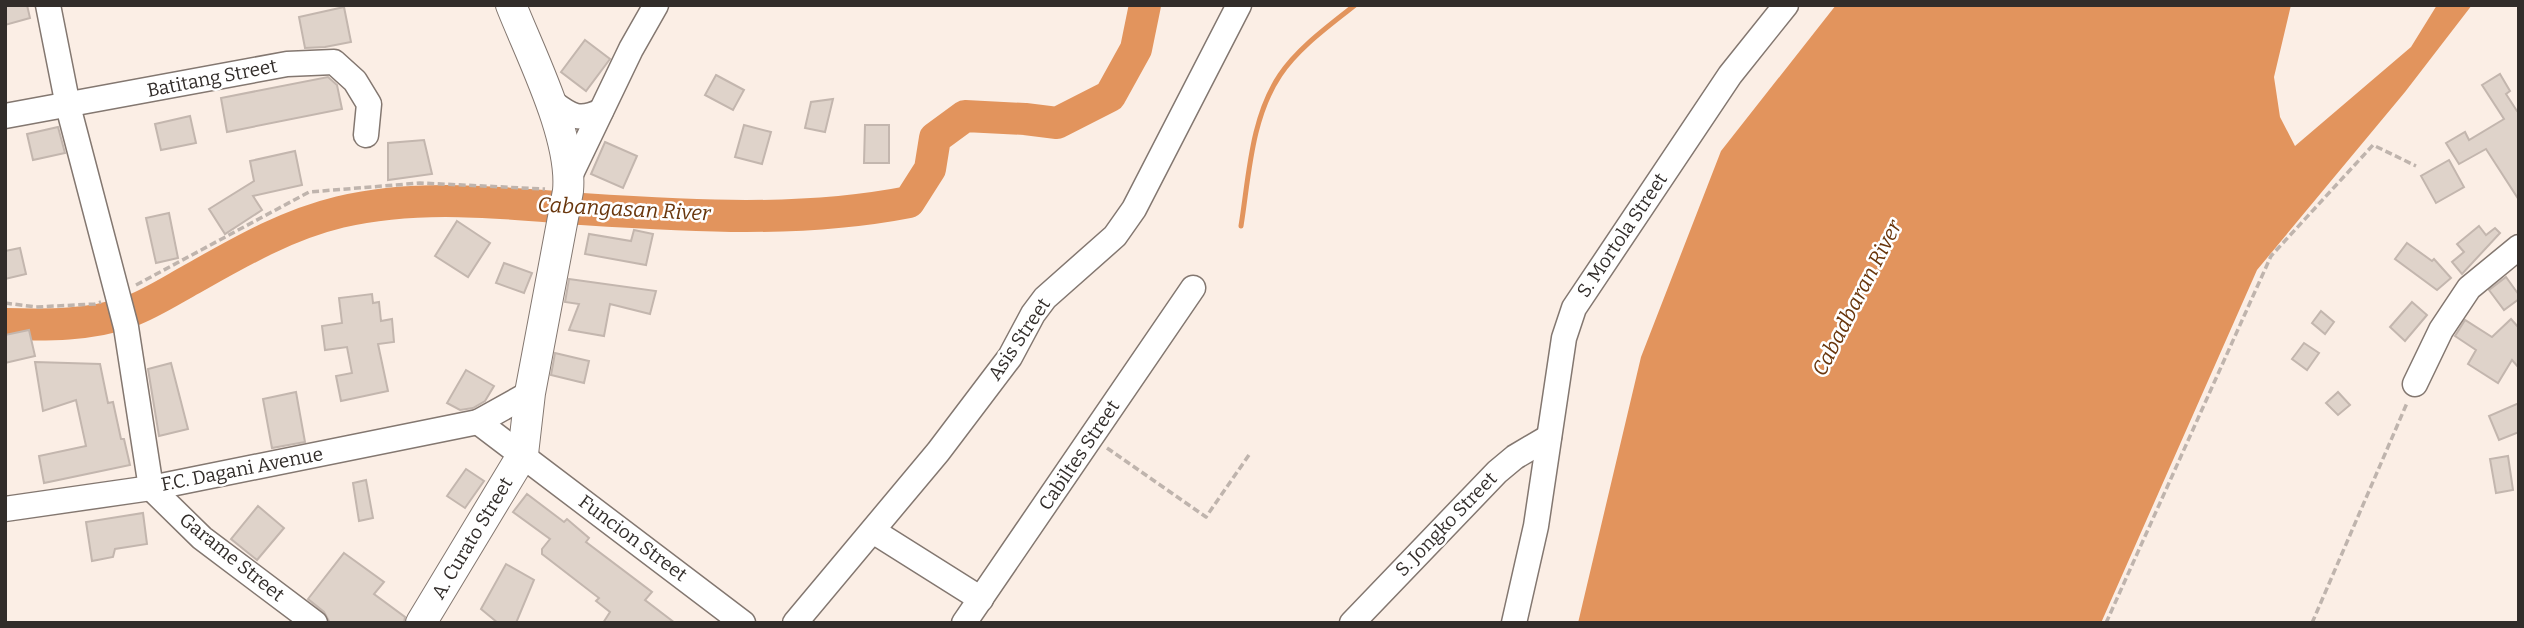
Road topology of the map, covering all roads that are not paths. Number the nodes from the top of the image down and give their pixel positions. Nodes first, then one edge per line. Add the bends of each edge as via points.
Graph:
1 (48, 5) edge
2 (512, 5) edge
3 (656, 5) edge
4 (1239, 5) edge
5 (1786, 5) edge
6 (548, 99) junction
7 (68, 106) junction
8 (601, 111) junction
9 (5, 116) edge
10 (366, 135) dead end
11 (567, 193) junction
12 (2519, 247) edge
13 (1193, 288) dead end
14 (2415, 384) road end
15 (530, 393) junction
16 (478, 422) junction
17 (1549, 436) junction
18 (523, 454) junction
19 (151, 488) junction
20 (5, 509) edge
21 (873, 531) junction
22 (981, 599) junction
23 (315, 623) edge
24 (421, 623) edge
25 (743, 623) edge
26 (795, 623) edge
27 (964, 623) edge
28 (1352, 623) edge
29 (1514, 623) edge

1 - 7 street
2 - 6 main road
3 - 8 street
4 - 21 street, Asis Street via 1134,209 1094,257 1045,298 1010,357
5 - 17 street, S. Mortola Street via 1730,75 1574,309 1564,338
6 - 8 street via 574,117
6 - 11 main road via 557,120
7 - 9 street, Batitang Street
7 - 10 street, Batitang Street via 287,64 334,62 355,81 369,104
7 - 19 street via 126,327
8 - 11 street
11 - 15 main road
12 - 14 street via 2469,288
13 - 22 street, Cabiltes Street
15 - 16 street, F.C. Dagani Avenue
15 - 18 main road
16 - 18 street, Funcion Street
16 - 19 street, F.C. Dagani Avenue
17 - 28 street, S. Jongko Street via 1497,472
17 - 29 street, S. Mortola Street via 1536,526
18 - 24 main road, A. Curato Street
18 - 25 street, Funcion Street
19 - 20 street, F.C. Dagani Avenue
19 - 23 street, Garame Street via 202,538
21 - 22 street
21 - 26 street, Asis Street
22 - 27 street, Cabiltes Street

